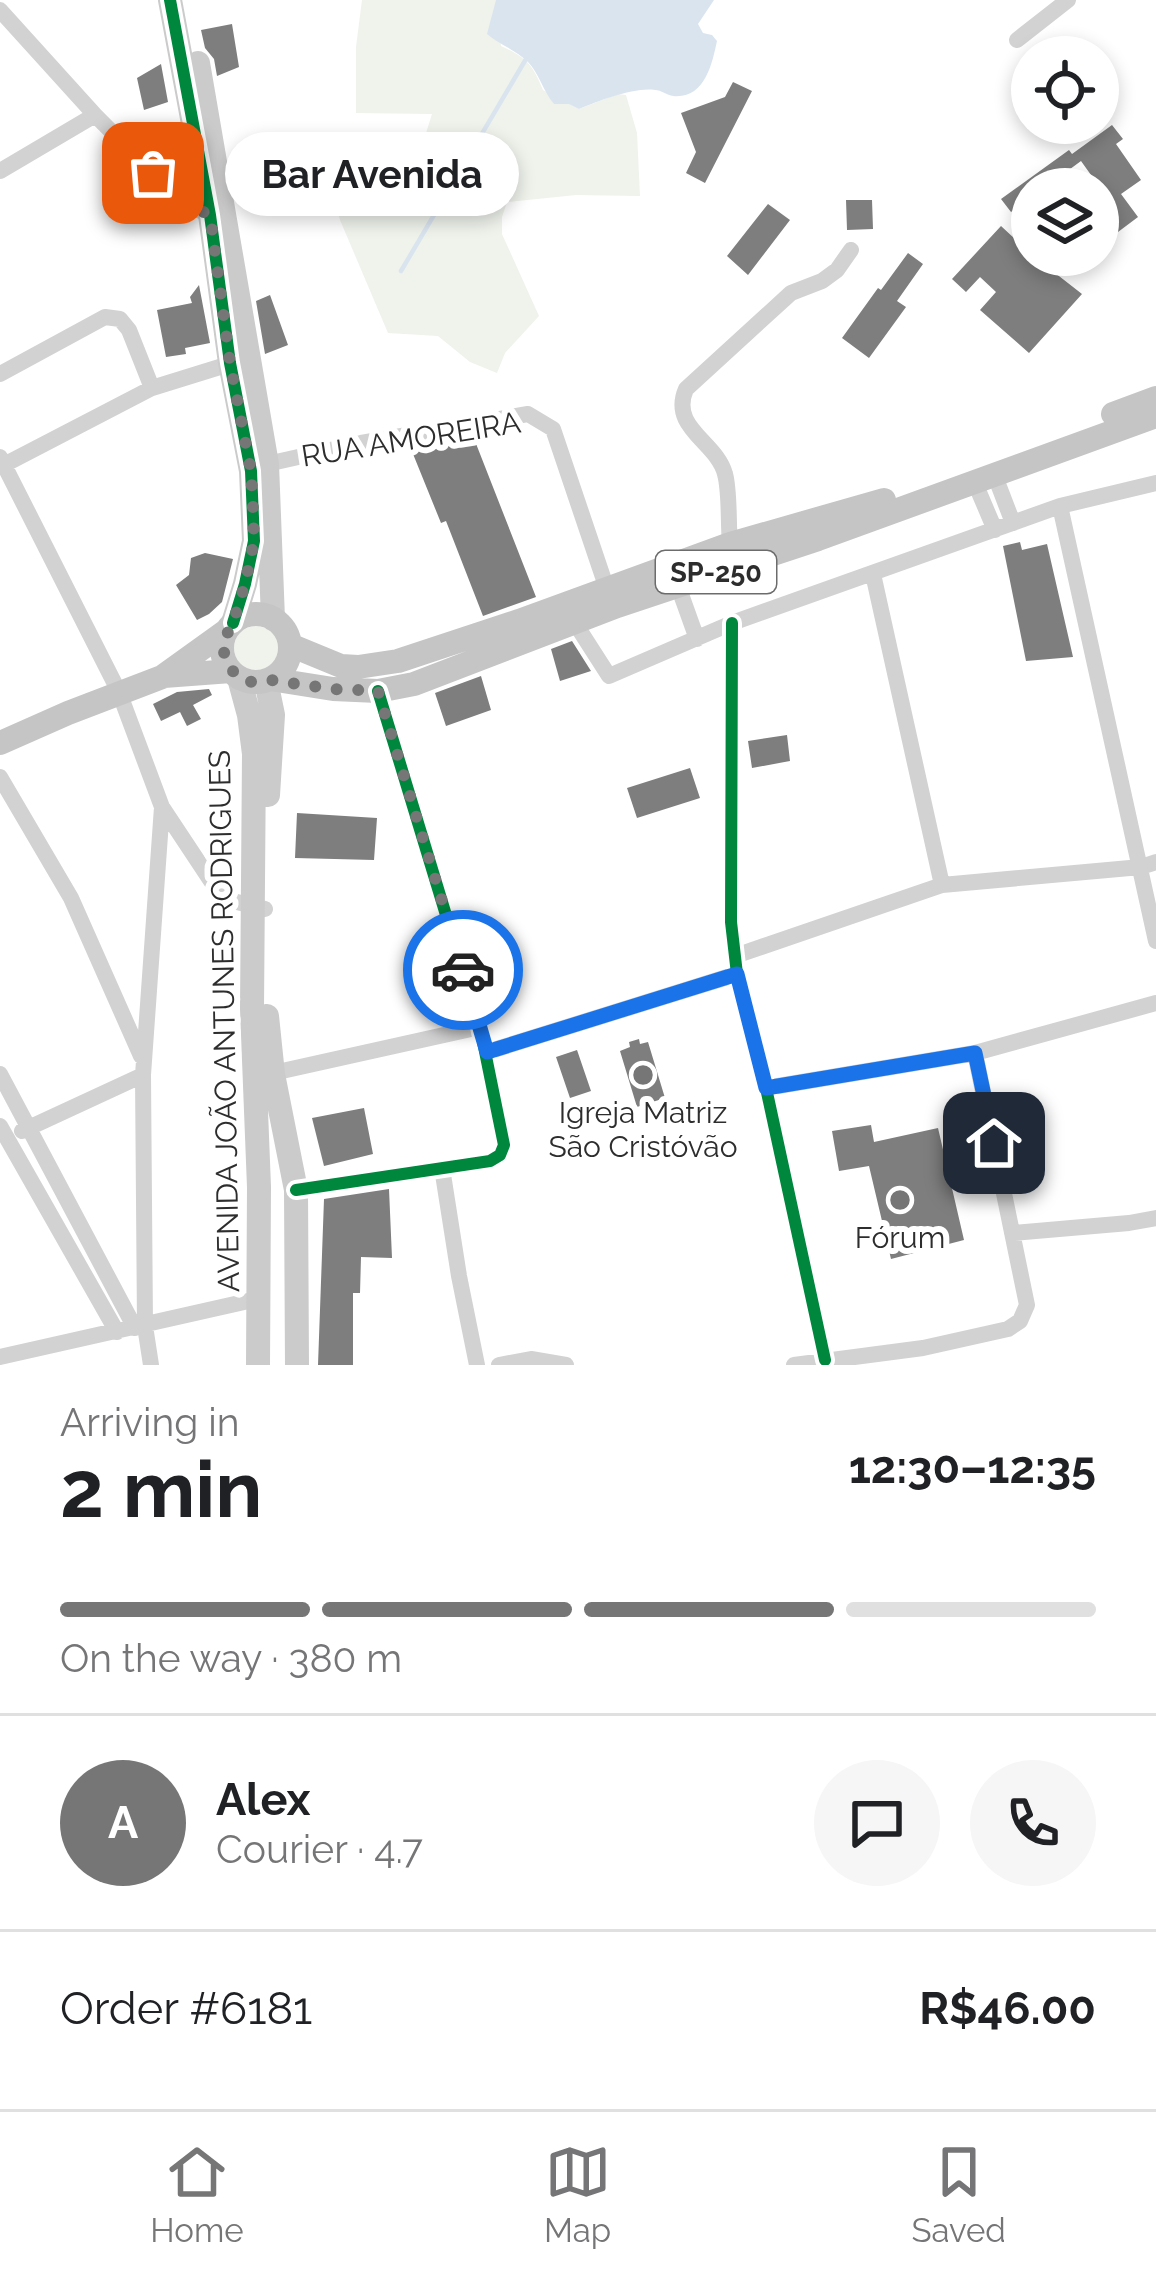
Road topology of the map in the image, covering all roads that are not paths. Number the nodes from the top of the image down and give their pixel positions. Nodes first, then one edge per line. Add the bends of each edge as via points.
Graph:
1 (170, 0) edge
2 (186, 0) edge
3 (1068, 0) edge
4 (0, 10) edge
5 (1022, 36) edge
6 (95, 115) junction
7 (0, 171) edge
8 (218, 217) junction
9 (851, 250) dead end
10 (239, 361) junction
11 (0, 374) edge
12 (152, 388) junction
13 (1156, 398) edge
14 (1156, 416) edge
15 (1, 463) edge
16 (267, 464) junction
17 (985, 479) junction
18 (1156, 483) edge
19 (1060, 506) junction
20 (261, 508) junction
21 (1004, 527) junction
22 (730, 544) junction
23 (873, 574) junction
24 (678, 586) junction
25 (607, 589) junction
26 (273, 619) junction
27 (575, 622) junction
28 (732, 623) junction
29 (230, 627) junction
30 (697, 639) junction
31 (290, 645) junction
32 (235, 675) junction
33 (162, 676) junction
34 (268, 680) junction
35 (378, 691) junction
36 (119, 692) junction
37 (0, 743) edge
38 (0, 777) edge
39 (162, 807) junction
40 (1148, 865) edge
41 (942, 886) junction
42 (258, 908) junction
43 (1156, 941) edge
44 (736, 965) junction
45 (1156, 1003) edge
46 (480, 1027) junction
47 (487, 1052) junction
48 (975, 1053) junction
49 (144, 1069) junction
50 (0, 1074) edge
51 (264, 1075) junction
52 (766, 1088) junction
53 (28, 1128) junction
54 (2, 1136) edge
55 (442, 1168) junction
56 (296, 1190) junction
57 (1156, 1218) edge
58 (1012, 1233) junction
59 (257, 1299) junction
60 (132, 1329) junction
61 (0, 1358) edge
62 (825, 1360) junction
63 (561, 1364) edge
64 (151, 1365) edge
65 (258, 1365) edge
66 (297, 1365) edge
67 (477, 1365) edge
68 (499, 1365) edge
69 (794, 1365) edge

1 - 8 street
2 - 8 street
3 - 5 street
4 - 6 street
6 - 7 street
6 - 8 street via 182,202
8 - 10 street
9 - 22 street via 831,275 791,293 686,389 682,412 725,471
10 - 12 street
10 - 16 street
10 - 20 street
11 - 12 street via 105,317 129,330
12 - 15 street
13 - 22 main road, SP-250 via 881,501
14 - 17 main road, SP-250
15 - 36 street
16 - 20 street
16 - 25 street, RUA AMOREIRA via 528,414 553,429
17 - 21 street
17 - 24 main road, SP-250
18 - 19 street
19 - 21 street
19 - 40 street
20 - 26 street
20 - 29 street
21 - 23 street
22 - 25 main road, SP-250
23 - 28 street
23 - 41 street
24 - 27 main road, SP-250
24 - 30 street
25 - 31 main road, SP-250 via 386,664 341,666
26 - 29 main road, SP-250 via 252,614
26 - 31 main road
27 - 30 street via 609,676
27 - 35 main road, SP-250
28 - 30 street
28 - 44 street
29 - 32 main road via 222,652
29 - 33 main road, SP-250
31 - 34 main road via 286,665
32 - 33 main road, SP-250
32 - 34 main road, SP-250
32 - 42 street, AVENIDA JOÃO ANTUNES RODRIGUES via 254,754
33 - 36 main road, SP-250
34 - 35 main road, SP-250
34 - 42 street, AVENIDA JOÃO ANTUNES RODRIGUES via 274,715
35 - 46 street
36 - 37 main road, SP-250
36 - 39 street
38 - 49 street via 71,898
39 - 42 street via 215,887
39 - 49 street
40 - 41 street
40 - 43 street
41 - 44 street
42 - 51 street, AVENIDA JOÃO ANTUNES RODRIGUES
44 - 47 street
44 - 52 street
45 - 48 street
46 - 47 street
46 - 51 street
47 - 55 street via 504,1145 490,1161
48 - 52 street
48 - 58 street
49 - 53 street
49 - 60 street
50 - 53 street
51 - 56 street, AVENIDA JOÃO ANTUNES RODRIGUES
51 - 59 street, AVENIDA JOÃO ANTUNES RODRIGUES
52 - 62 street
53 - 54 street
53 - 60 street
54 - 60 street
55 - 56 street
55 - 67 street
56 - 66 street, AVENIDA JOÃO ANTUNES RODRIGUES
57 - 58 street
58 - 62 street via 1028,1305 1020,1321 922,1348
59 - 60 street
59 - 65 street, AVENIDA JOÃO ANTUNES RODRIGUES
60 - 61 street
60 - 64 street
62 - 69 street
63 - 68 street

